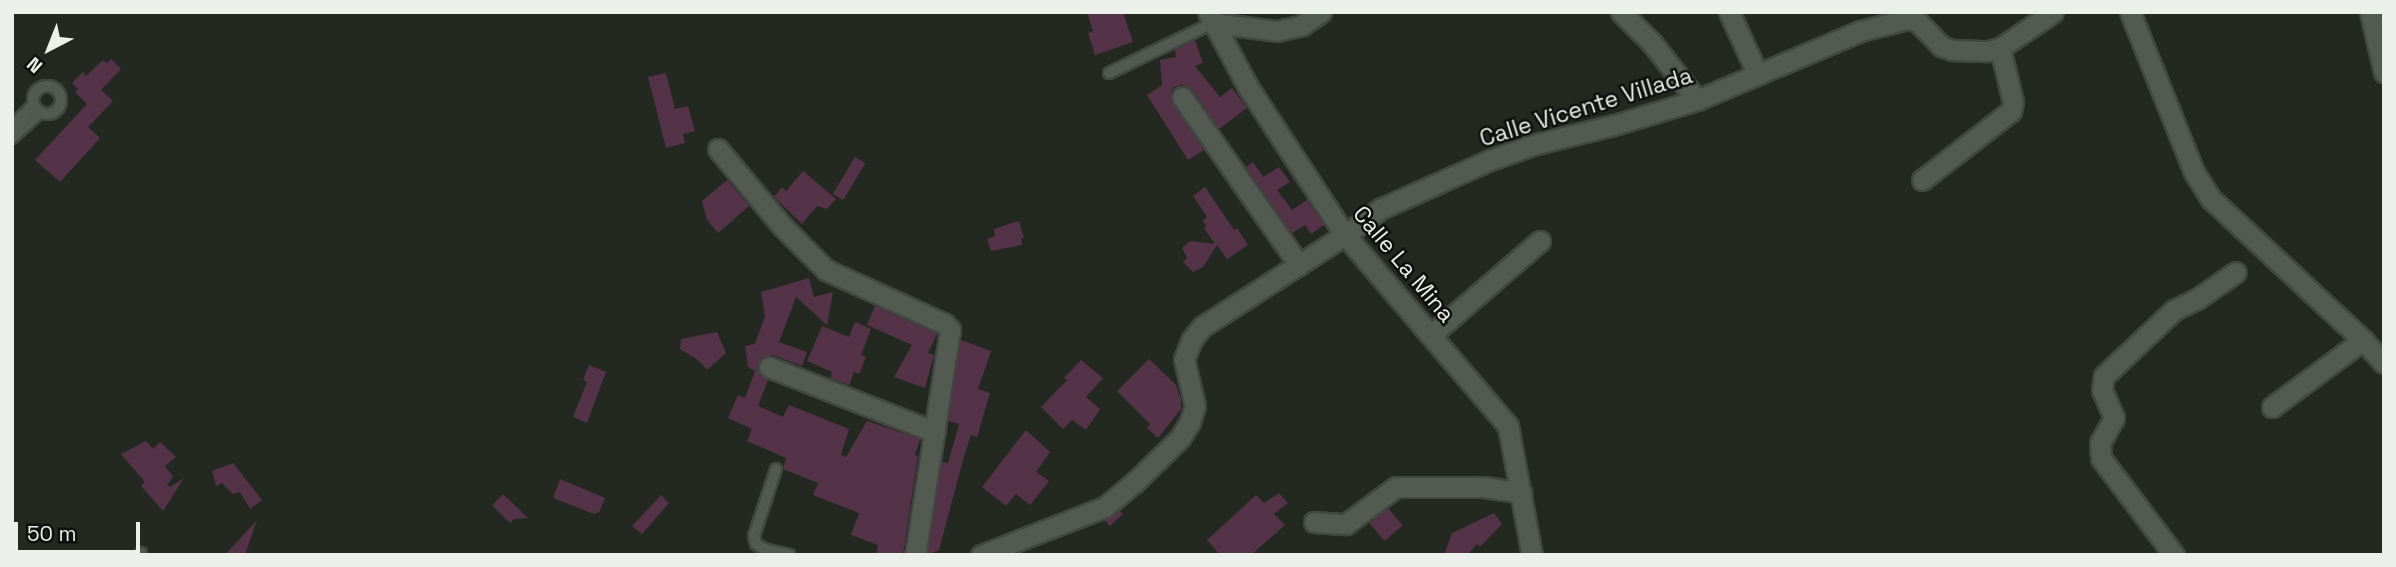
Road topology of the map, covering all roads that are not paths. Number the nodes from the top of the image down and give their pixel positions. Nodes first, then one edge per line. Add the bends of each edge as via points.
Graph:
1 (1321, 12) edge
2 (1621, 12) edge
3 (1729, 12) edge
4 (2053, 12) edge
5 (2130, 12) edge
6 (2370, 12) edge
7 (1211, 18) edge
8 (2000, 48) junction
9 (2384, 72) edge
10 (1108, 73) dead end
11 (1758, 75) junction
12 (1182, 97) dead end
13 (1697, 100) junction
14 (12, 126) edge
15 (12, 138) edge
16 (718, 149) dead end
17 (1922, 180) dead end
18 (1345, 235) junction
19 (1540, 241) dead end
20 (1299, 265) junction
21 (2236, 272) dead end
22 (1431, 335) junction
23 (2363, 340) junction
24 (2384, 363) edge
25 (769, 367) dead end
26 (2272, 407) dead end
27 (934, 432) junction
28 (776, 469) dead end
29 (1522, 493) junction
30 (1314, 522) dead end
31 (789, 555) edge
32 (915, 555) edge
33 (981, 555) edge
34 (1532, 555) edge
35 (2174, 555) edge

1 - 7 street via 1302,25 1277,32
2 - 13 street
3 - 11 street
4 - 8 street
5 - 23 street via 2194,172 2210,198
6 - 9 street
7 - 10 lane
7 - 18 street, Calle La Mina via 1248,87
8 - 11 street, Calle Vicente Villada via 1952,50 1941,46 1918,22 1899,19
8 - 17 street via 2013,102 2011,111
11 - 13 street, Calle Vicente Villada
12 - 20 street
13 - 18 street, Calle Vicente Villada via 1490,160 1380,209
14 - 15 lane via 37,108
16 - 27 street via 826,270 949,327
18 - 20 street, Calle Vicente Villada
18 - 22 street, Calle La Mina
19 - 22 street
20 - 33 street, Calle Vicente Villada via 1203,326 1192,339 1184,359 1193,415 1180,438 1134,483 1105,507
21 - 35 street via 2174,310 2104,376 2102,390 2113,418 2100,443 2101,458
22 - 29 street, Calle La Mina via 1508,426
23 - 24 street
23 - 26 street
25 - 27 street
27 - 32 street
28 - 31 lane via 754,536 764,549
29 - 30 street via 1484,487 1396,487 1346,524
29 - 34 street, Calle La Mina

